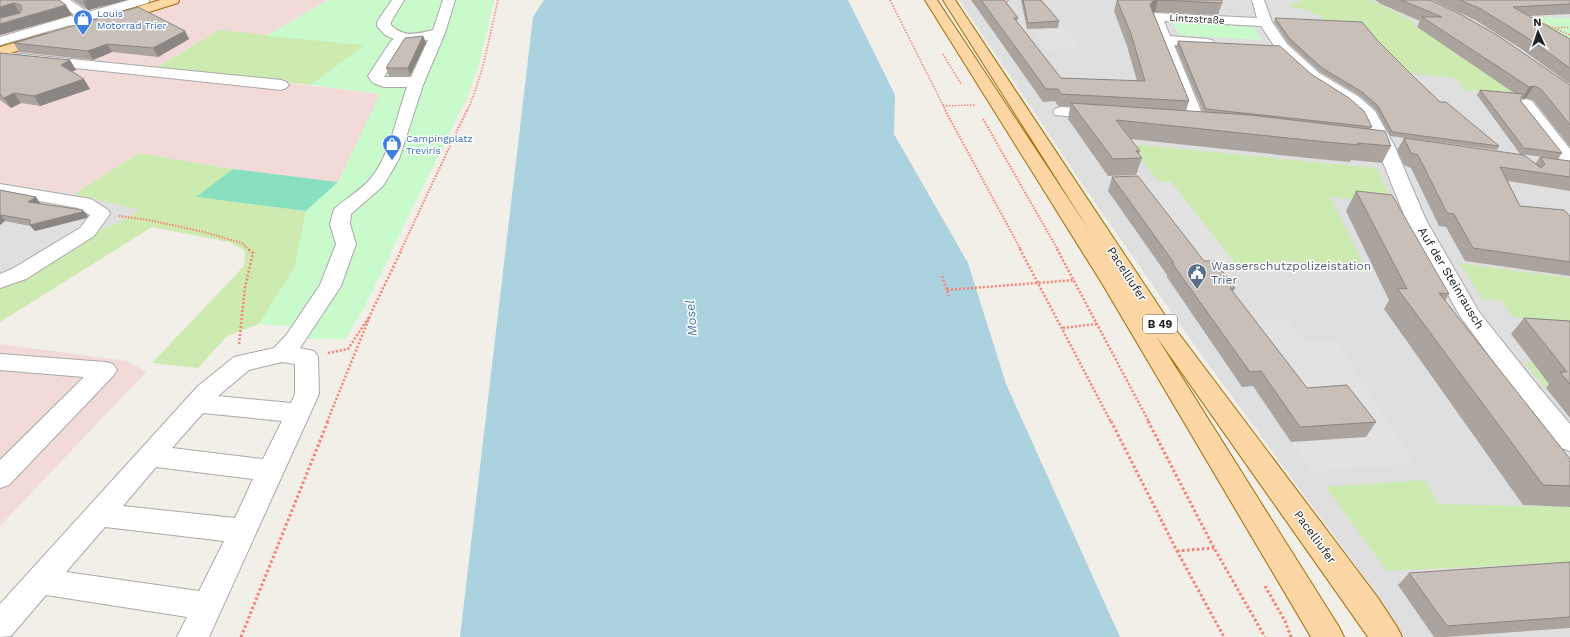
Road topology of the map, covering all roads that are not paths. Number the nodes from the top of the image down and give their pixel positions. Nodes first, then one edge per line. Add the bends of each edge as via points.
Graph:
1 (61, 0) edge
2 (143, 0) edge
3 (173, 0) edge
4 (398, 0) edge
5 (449, 0) edge
6 (931, 0) edge
7 (949, 0) edge
8 (1258, 0) edge
9 (1265, 22) junction
10 (84, 27) junction
11 (441, 30) junction
12 (405, 39) junction
13 (1164, 40) junction
14 (0, 41) edge
15 (1224, 44) edge
16 (0, 52) edge
17 (0, 56) edge
18 (417, 82) junction
19 (281, 85) dead end
20 (1526, 104) dead end
21 (1061, 112) edge
22 (1113, 115) edge
23 (1197, 121) edge
24 (1565, 165) edge
25 (0, 189) edge
26 (0, 281) edge
27 (294, 355) junction
28 (0, 362) edge
29 (197, 403) junction
30 (298, 413) junction
31 (1570, 441) edge
32 (150, 456) junction
33 (271, 471) junction
34 (0, 477) edge
35 (98, 515) junction
36 (242, 531) junction
37 (40, 581) junction
38 (207, 606) junction
39 (0, 626) edge
40 (192, 637) edge
41 (1328, 637) edge
42 (1386, 637) edge

1 - 2 street via 86,17
3 - 10 main road
4 - 12 street via 384,26
5 - 11 street
6 - 41 main road, Pacelliufer / B 49 via 1114,285
7 - 42 main road, Pacelliufer / B 49 via 1156,319
8 - 9 street, Auf der Steinrausch
9 - 13 street, Lintzstraße via 1155,17
9 - 31 street, Auf der Steinrausch via 1275,47 1314,76 1353,100 1369,114 1416,220 1472,316 1529,392
10 - 14 street via 71,20
10 - 16 main road
11 - 12 street via 428,37
11 - 18 street
12 - 18 street via 396,44 376,76 384,82
13 - 15 street, Lintzstraße
13 - 23 street, Lintzstraße
17 - 19 street
18 - 27 street via 392,156 368,193 342,212 340,224 346,244 330,286 295,339
20 - 24 street
21 - 22 street
25 - 26 street via 84,203 101,214 87,232 19,274
27 - 29 street via 242,363
27 - 30 street via 307,394
28 - 34 street via 105,370
29 - 30 street
29 - 32 street
30 - 33 street
32 - 33 street
32 - 35 street
33 - 36 street
35 - 36 street
35 - 37 street
36 - 38 street
37 - 38 street
37 - 39 street
38 - 40 street

